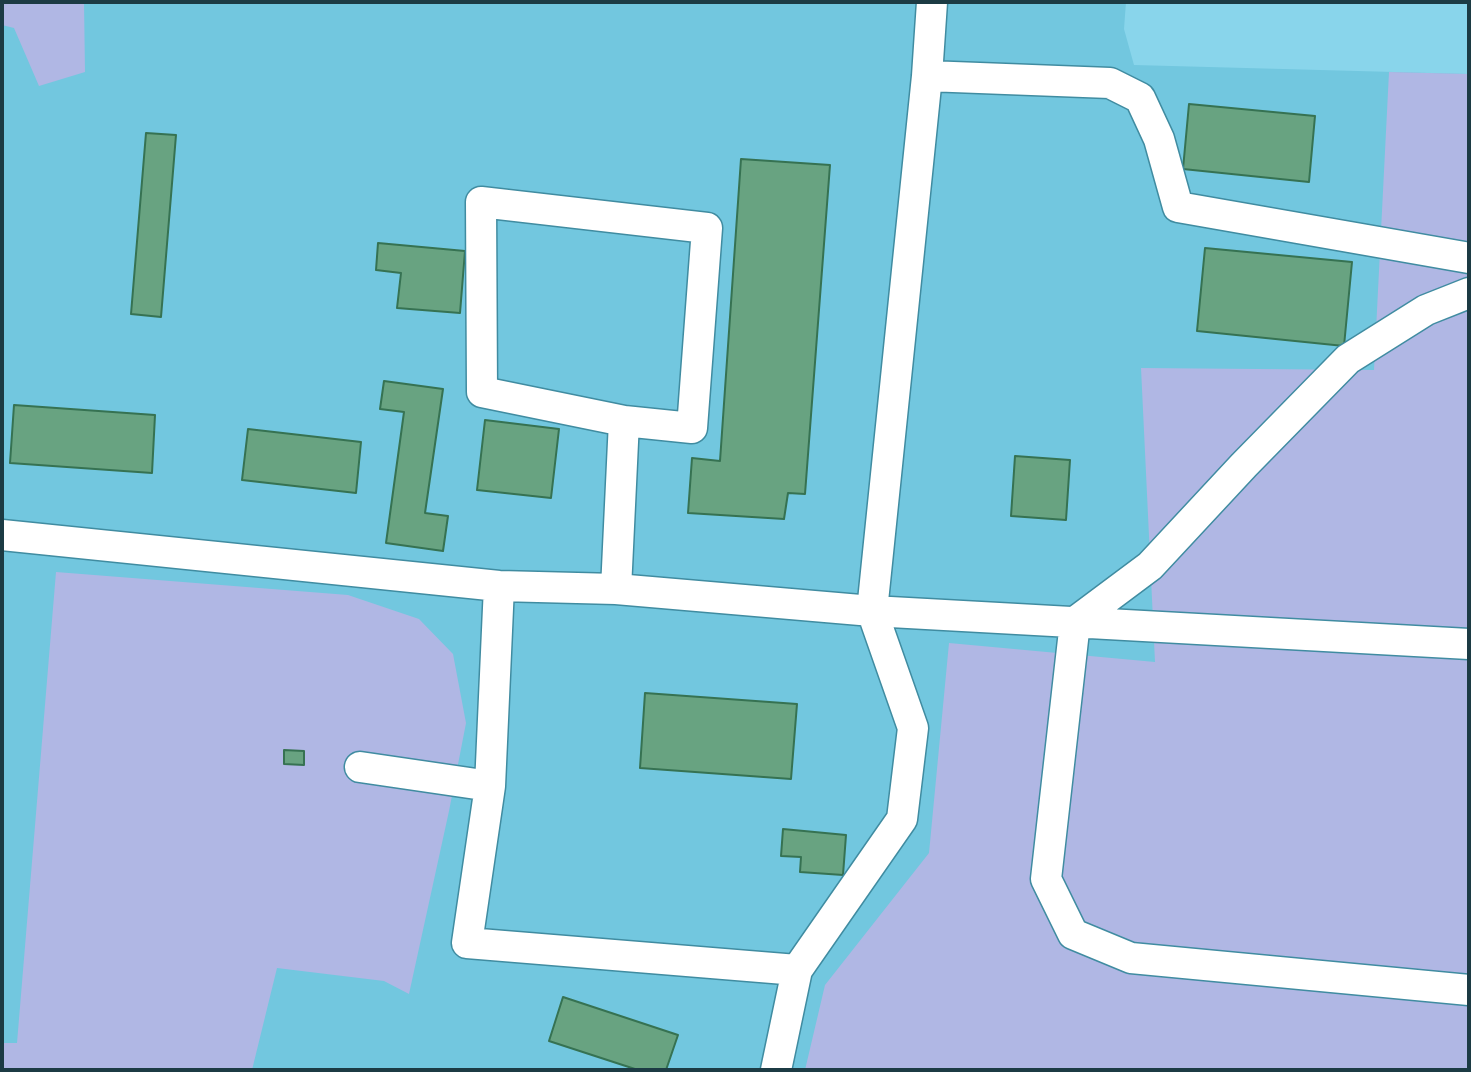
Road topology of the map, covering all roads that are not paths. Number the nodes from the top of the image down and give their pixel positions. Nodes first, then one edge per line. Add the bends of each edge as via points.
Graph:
1 (932, 2) edge
2 (927, 76) junction
3 (1469, 258) edge
4 (1469, 293) edge
5 (624, 421) junction
6 (2, 535) edge
7 (499, 586) junction
8 (616, 589) junction
9 (872, 611) junction
10 (1075, 622) junction
11 (1469, 644) edge
12 (360, 767) dead end
13 (490, 786) junction
14 (797, 970) junction
15 (1469, 990) edge
16 (776, 1070) edge

1 - 2 lane
2 - 3 lane via 1110,83 1140,98 1178,207
2 - 9 lane
4 - 10 lane via 1426,310 1348,359 1150,566
5 - 5 lane via 692,428 707,228 481,202 482,392
5 - 8 lane
6 - 7 lane
7 - 8 lane
7 - 13 lane
8 - 9 lane
9 - 10 lane
9 - 14 lane via 913,728 902,819
10 - 11 lane
10 - 15 lane via 1046,879 1073,934 1131,958
12 - 13 lane
13 - 14 lane via 467,943
14 - 16 lane

